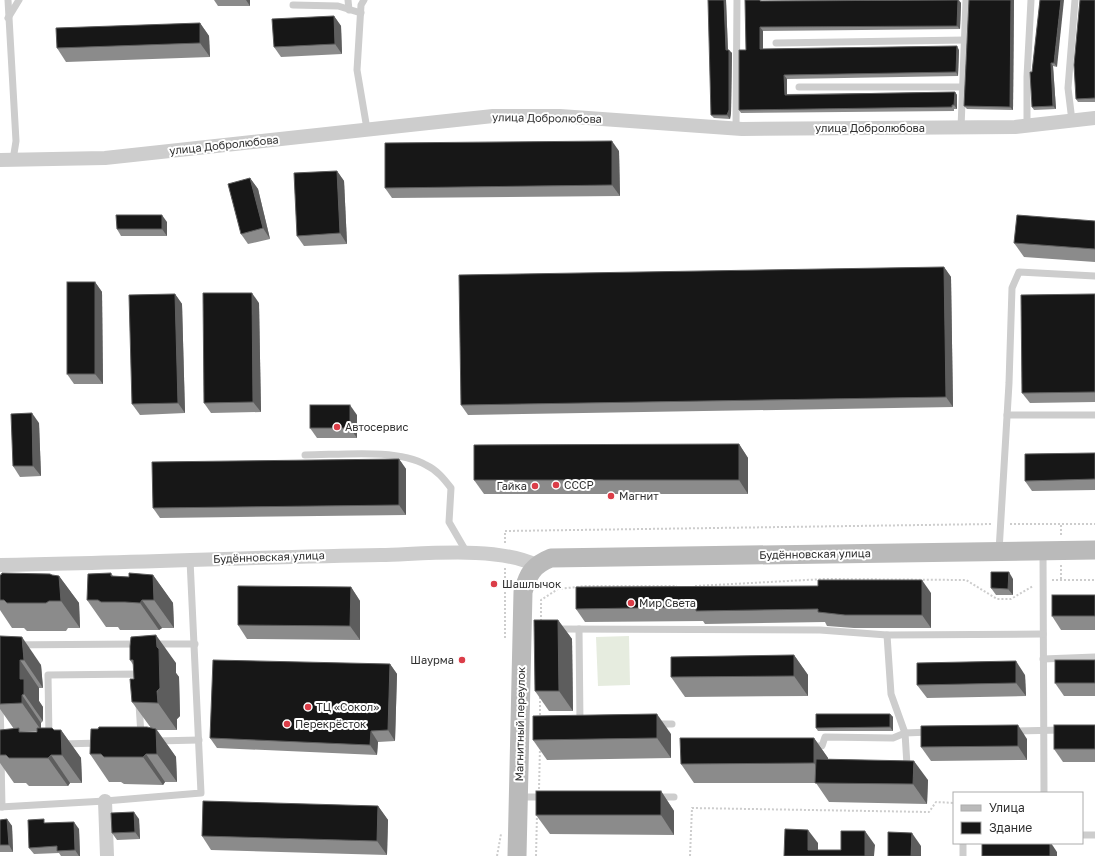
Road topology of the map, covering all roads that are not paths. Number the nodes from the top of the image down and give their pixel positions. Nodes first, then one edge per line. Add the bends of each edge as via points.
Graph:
1 (8, 0) edge
2 (19, 0) edge
3 (348, 0) edge
4 (364, 0) edge
5 (737, 0) edge
6 (966, 0) edge
7 (1031, 0) edge
8 (1075, 0) edge
9 (292, 5) dead end
10 (349, 10) junction
11 (361, 13) junction
12 (8, 18) junction
13 (965, 40) junction
14 (776, 43) dead end
15 (799, 87) dead end
16 (963, 87) junction
17 (1095, 118) edge
18 (1072, 121) junction
19 (1027, 126) junction
20 (736, 128) junction
21 (961, 128) junction
22 (367, 129) junction
23 (6, 160) edge
24 (1095, 276) edge
25 (1007, 415) junction
26 (1095, 415) edge
27 (305, 455) dead end
28 (1043, 550) junction
29 (1095, 550) edge
30 (999, 551) junction
31 (468, 553) junction
32 (190, 560) junction
33 (0, 565) edge
34 (536, 565) junction
35 (548, 629) edge
36 (579, 629) junction
37 (1043, 634) junction
38 (887, 635) junction
39 (195, 644) junction
40 (0, 645) edge
41 (1043, 658) junction
42 (1095, 658) edge
43 (0, 706) edge
44 (580, 724) edge
45 (649, 724) edge
46 (672, 724) dead end
47 (1044, 730) junction
48 (1073, 730) edge
49 (1005, 731) edge
50 (905, 732) junction
51 (936, 732) edge
52 (199, 740) junction
53 (110, 742) edge
54 (799, 746) edge
55 (899, 765) edge
56 (1044, 792) edge
57 (518, 797) junction
58 (554, 797) edge
59 (650, 797) edge
60 (674, 797) dead end
61 (105, 801) junction
62 (1, 807) edge
63 (1083, 835) edge
64 (1095, 835) edge
65 (963, 844) edge
66 (107, 856) edge
67 (517, 856) edge
68 (963, 856) edge

1 - 12 lane
2 - 12 lane
3 - 10 lane
4 - 11 lane
5 - 20 lane
6 - 13 lane
7 - 19 lane
8 - 18 lane via 1068,88
9 - 10 lane via 338,6
10 - 11 lane
11 - 22 lane via 357,70
12 - 23 lane via 16,142
13 - 14 lane
13 - 16 lane
15 - 16 lane
16 - 21 lane
17 - 18 street, улица Добролюбова
18 - 19 street, улица Добролюбова
19 - 21 street, улица Добролюбова
20 - 21 street, улица Добролюбова
20 - 22 street, улица Добролюбова via 560,116 493,116
22 - 23 street, улица Добролюбова via 105,158
24 - 25 lane via 1019,272 1012,288
25 - 26 lane
25 - 30 lane
27 - 31 lane via 397,454 426,464 451,488 449,522
28 - 29 main road, Будённовская улица
28 - 30 main road, Будённовская улица
28 - 37 lane
30 - 34 main road, Будённовская улица via 551,558
31 - 32 street, Будённовская улица
31 - 34 street, Будённовская улица via 505,555 522,558
32 - 33 street, Будённовская улица
32 - 39 lane
34 - 57 main road, Магнитный переулок via 528,575 522,592 525,629
35 - 36 lane
36 - 38 lane via 820,630
36 - 44 lane
37 - 38 lane
37 - 41 lane
38 - 50 lane via 891,694
39 - 40 lane
39 - 52 lane
41 - 42 lane
41 - 47 lane
43 - 62 lane
45 - 46 lane
47 - 48 lane
47 - 49 lane
47 - 56 lane
50 - 51 lane
50 - 54 lane via 893,738 825,737 822,746
50 - 55 lane via 907,765
52 - 53 lane via 137,742 138,674 48,675 46,744
52 - 61 lane via 201,793
57 - 58 lane
57 - 67 main road, Магнитный переулок
59 - 60 lane
61 - 62 lane
61 - 66 street
63 - 64 lane
65 - 68 lane

